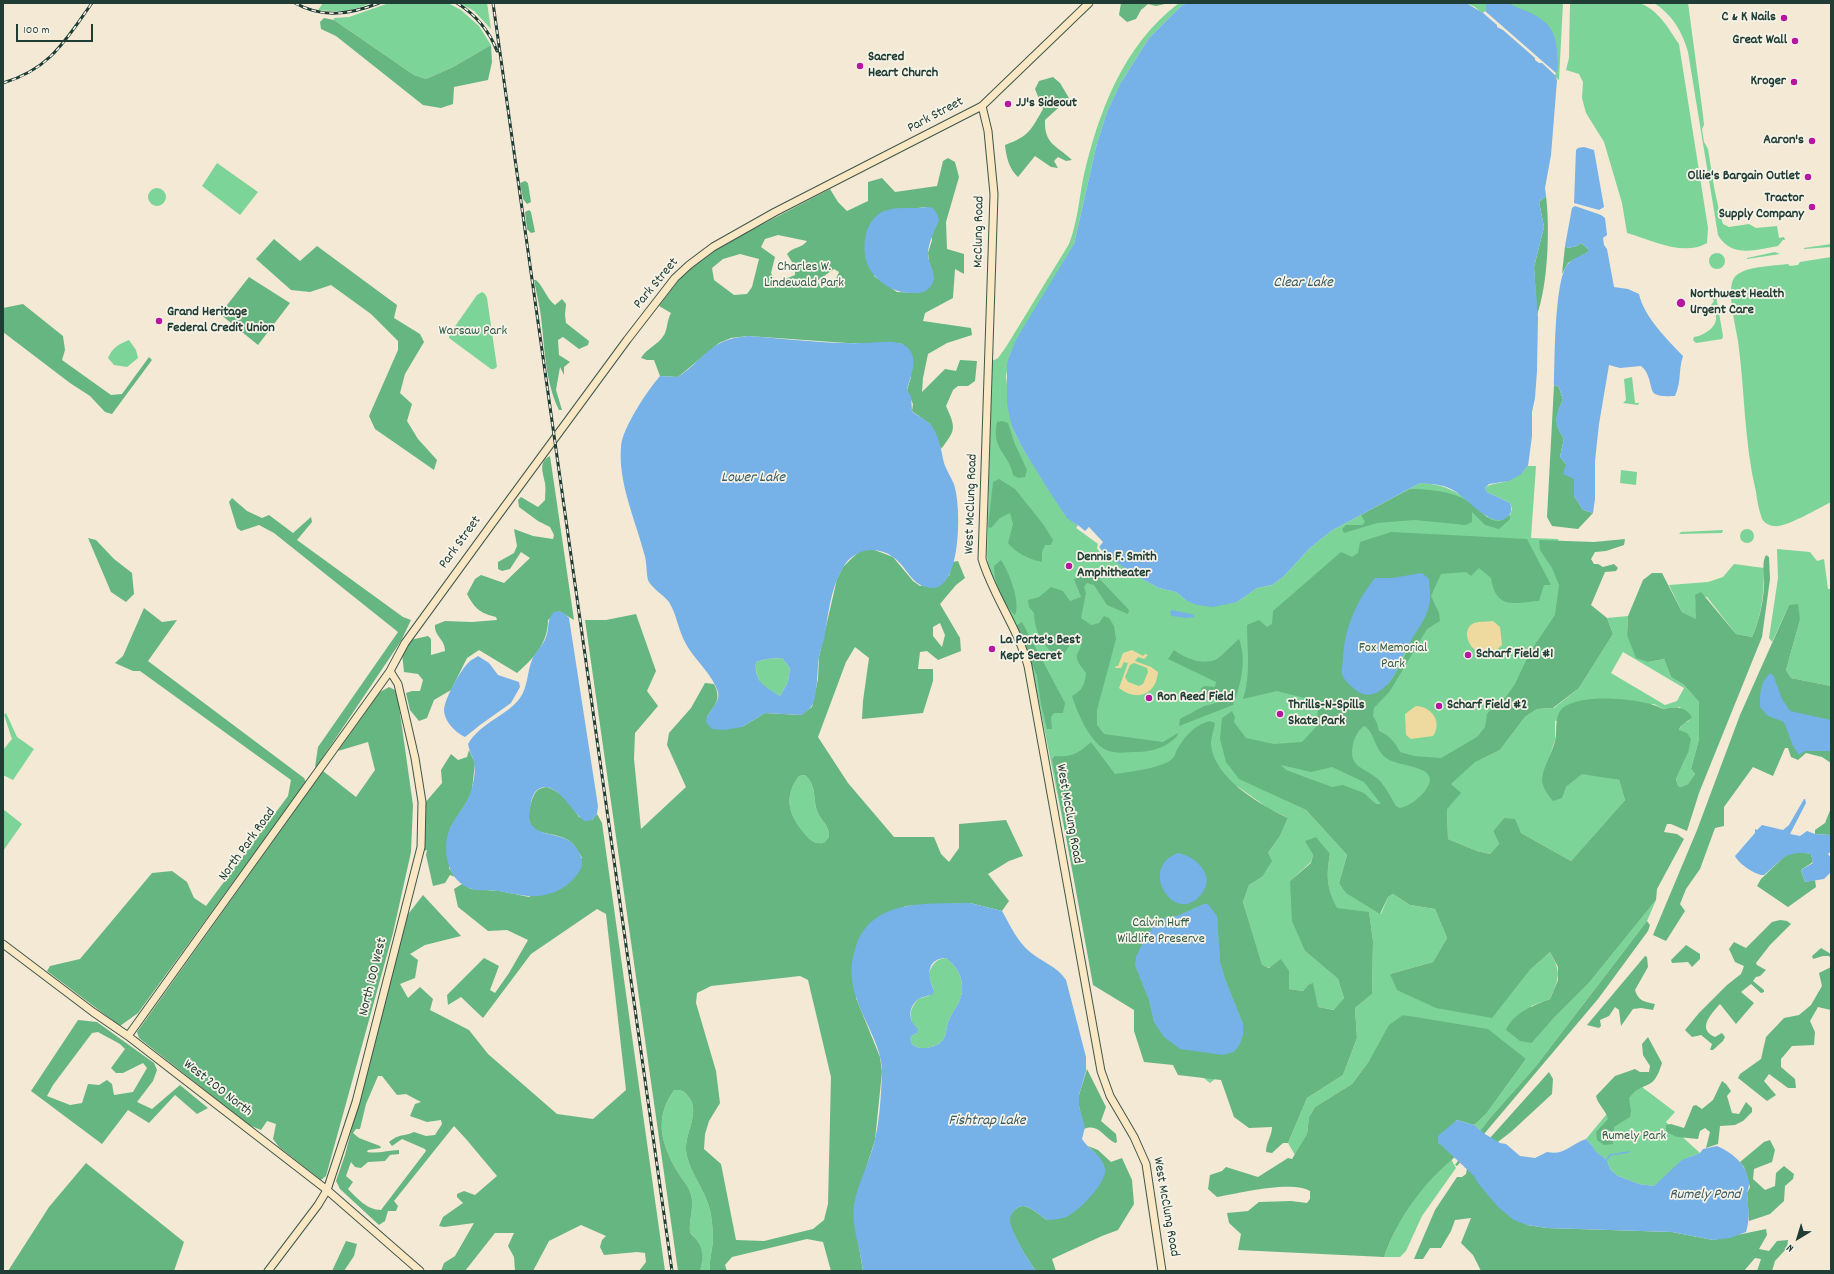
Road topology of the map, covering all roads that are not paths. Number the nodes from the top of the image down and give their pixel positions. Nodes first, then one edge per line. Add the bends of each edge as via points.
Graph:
1 (1089, 3) edge
2 (982, 106) junction
3 (989, 358) joint
4 (390, 671) junction
5 (3, 944) edge
6 (128, 1036) junction
7 (327, 1190) junction
8 (268, 1271) edge
9 (420, 1271) edge
10 (1162, 1271) edge

1 - 2 street, Park Street
2 - 3 street, McClung Road via 988,130 994,194
2 - 4 street, Park Street via 775,212 713,247 689,264 675,278 495,519 405,643
3 - 10 street, West McClung Road via 982,559 1028,666 1101,1071 1110,1096 1146,1164
4 - 6 street, North Park Road
4 - 7 street, North 100 West via 398,684 415,758 422,802 421,847 356,1102
5 - 6 street, West 200 North
6 - 7 street, West 200 North
7 - 8 street, North 100 West
7 - 9 street, West 200 North

